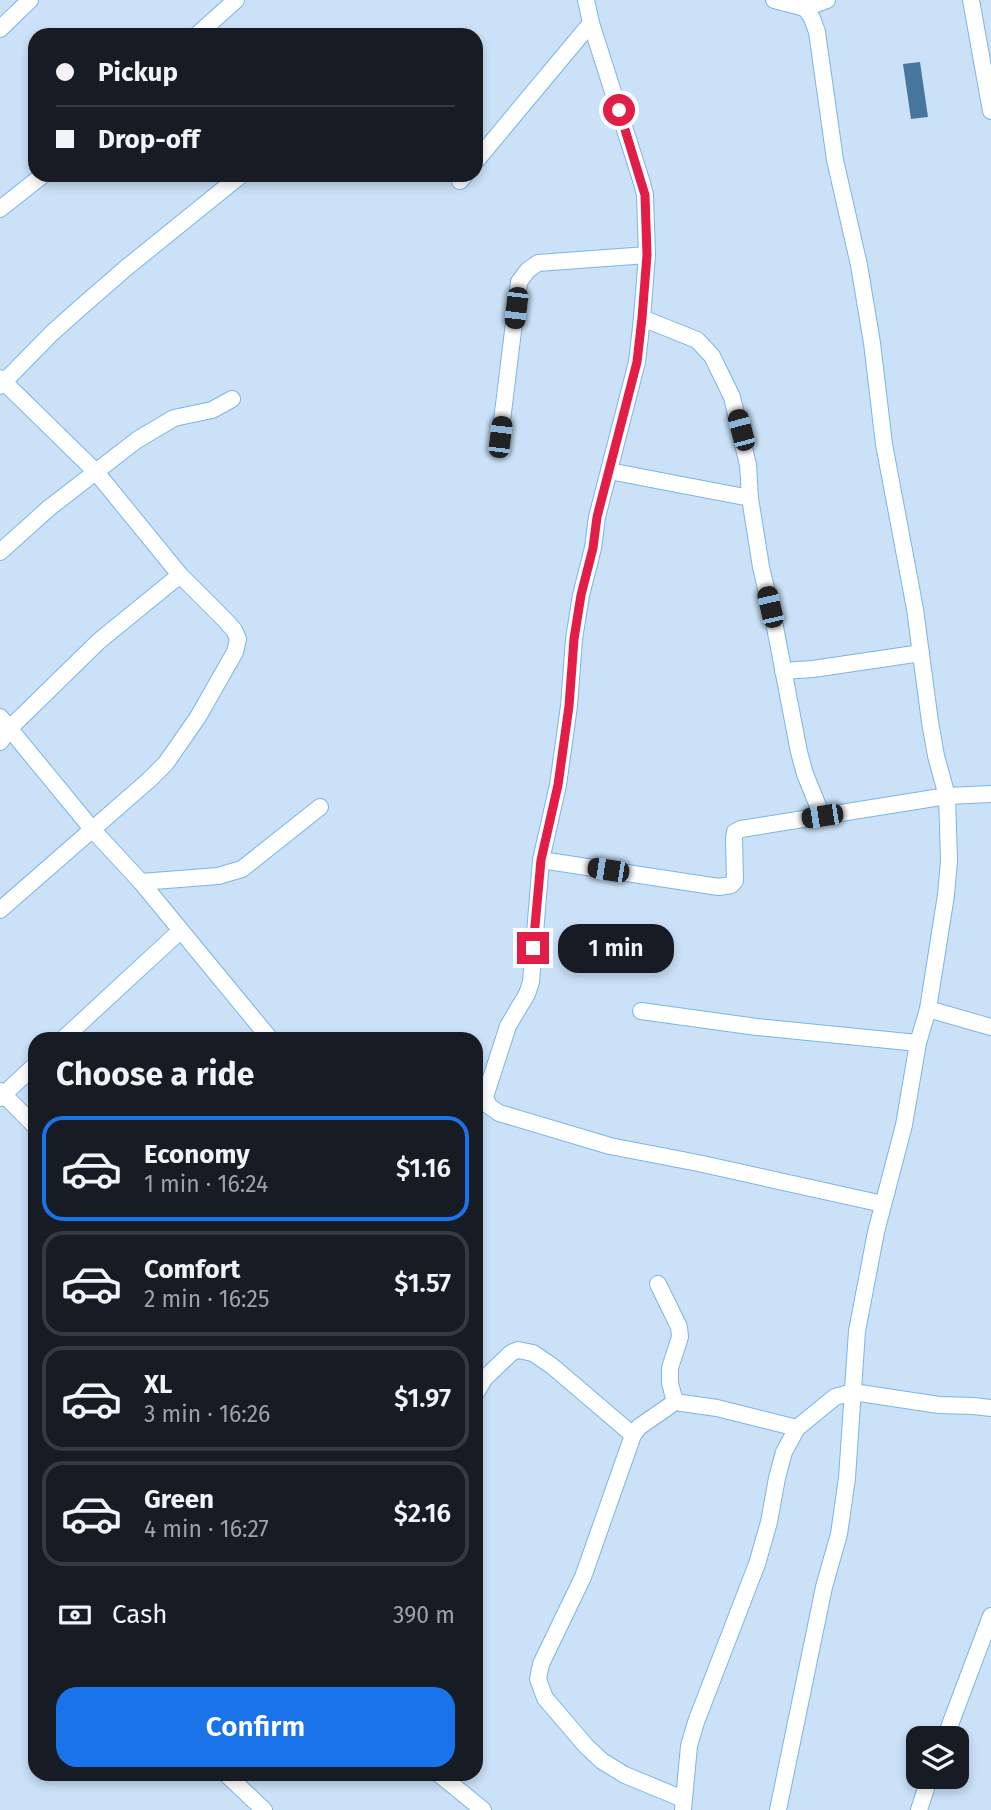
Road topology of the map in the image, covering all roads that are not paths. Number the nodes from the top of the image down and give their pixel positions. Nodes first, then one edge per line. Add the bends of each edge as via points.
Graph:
1 (30, 0) edge
2 (236, 0) edge
3 (586, 0) edge
4 (774, 0) edge
5 (827, 0) edge
6 (971, 0) edge
7 (805, 8) junction
8 (591, 23) junction
9 (205, 28) edge
10 (0, 29) edge
11 (991, 111) edge
12 (483, 153) edge
13 (34, 182) edge
14 (232, 182) edge
15 (0, 209) edge
16 (647, 255) junction
17 (642, 318) junction
18 (1, 382) edge
19 (232, 399) dead end
20 (500, 437) dead end
21 (609, 471) junction
22 (96, 472) junction
23 (750, 498) junction
24 (0, 552) edge
25 (180, 575) junction
26 (921, 653) junction
27 (783, 671) junction
28 (5, 723) edge
29 (0, 742) edge
30 (991, 794) edge
31 (947, 796) junction
32 (320, 807) dead end
33 (822, 816) junction
34 (92, 829) junction
35 (541, 860) junction
36 (141, 882) junction
37 (0, 910) edge
38 (180, 931) junction
39 (928, 1009) junction
40 (640, 1011) dead end
41 (991, 1027) edge
42 (71, 1032) edge
43 (264, 1032) edge
44 (918, 1043) junction
45 (28, 1071) edge
46 (1, 1094) edge
47 (28, 1119) edge
48 (883, 1204) junction
49 (658, 1284) dead end
50 (483, 1381) edge
51 (853, 1392) junction
52 (675, 1402) junction
53 (991, 1408) edge
54 (797, 1428) junction
55 (633, 1435) junction
56 (991, 1616) edge
57 (950, 1726) edge
58 (233, 1781) edge
59 (448, 1781) edge
60 (926, 1789) edge
61 (683, 1804) edge
62 (264, 1810) edge
63 (483, 1810) edge
64 (778, 1810) edge
65 (919, 1810) edge

1 - 10 street
2 - 9 street
3 - 8 street
4 - 7 street
5 - 7 street
6 - 11 street
7 - 26 street via 817,32 835,160 859,265 884,444
8 - 12 street
8 - 16 street via 645,195
13 - 15 street
14 - 18 street via 126,268
16 - 17 street
16 - 20 street via 538,263 528,270 519,282
17 - 21 street via 637,362
17 - 23 street via 697,340 712,356 732,397 741,430
18 - 22 street
19 - 22 street via 212,410 174,418
21 - 23 street
21 - 35 street via 581,595 558,785
22 - 24 street
22 - 25 street
23 - 27 street
25 - 28 street
25 - 34 street via 234,630 238,639 235,652 166,763
26 - 27 street
26 - 31 street via 936,756
27 - 33 street via 799,752
28 - 29 street
28 - 34 street
30 - 31 street
31 - 33 street
31 - 39 street via 946,895
32 - 36 street via 242,869 218,876
33 - 35 street via 736,832 735,881 719,887
34 - 36 street
34 - 37 street
35 - 48 street via 531,982 508,1026 485,1097 489,1106 499,1113 610,1146
36 - 38 street
38 - 42 street
38 - 43 street
39 - 41 street
39 - 44 street
40 - 44 street
44 - 48 street via 904,1125
45 - 46 street
46 - 47 street
48 - 51 street via 861,1304
49 - 52 street via 679,1327 670,1368
50 - 55 street via 511,1353 533,1353
51 - 53 street
51 - 54 street via 835,1397
51 - 64 street via 839,1534
52 - 54 street
52 - 55 street
54 - 61 street via 784,1452 757,1564 696,1722
55 - 61 street via 583,1577 538,1679 545,1698 602,1761
56 - 57 street
58 - 62 street
59 - 63 street
60 - 65 street

